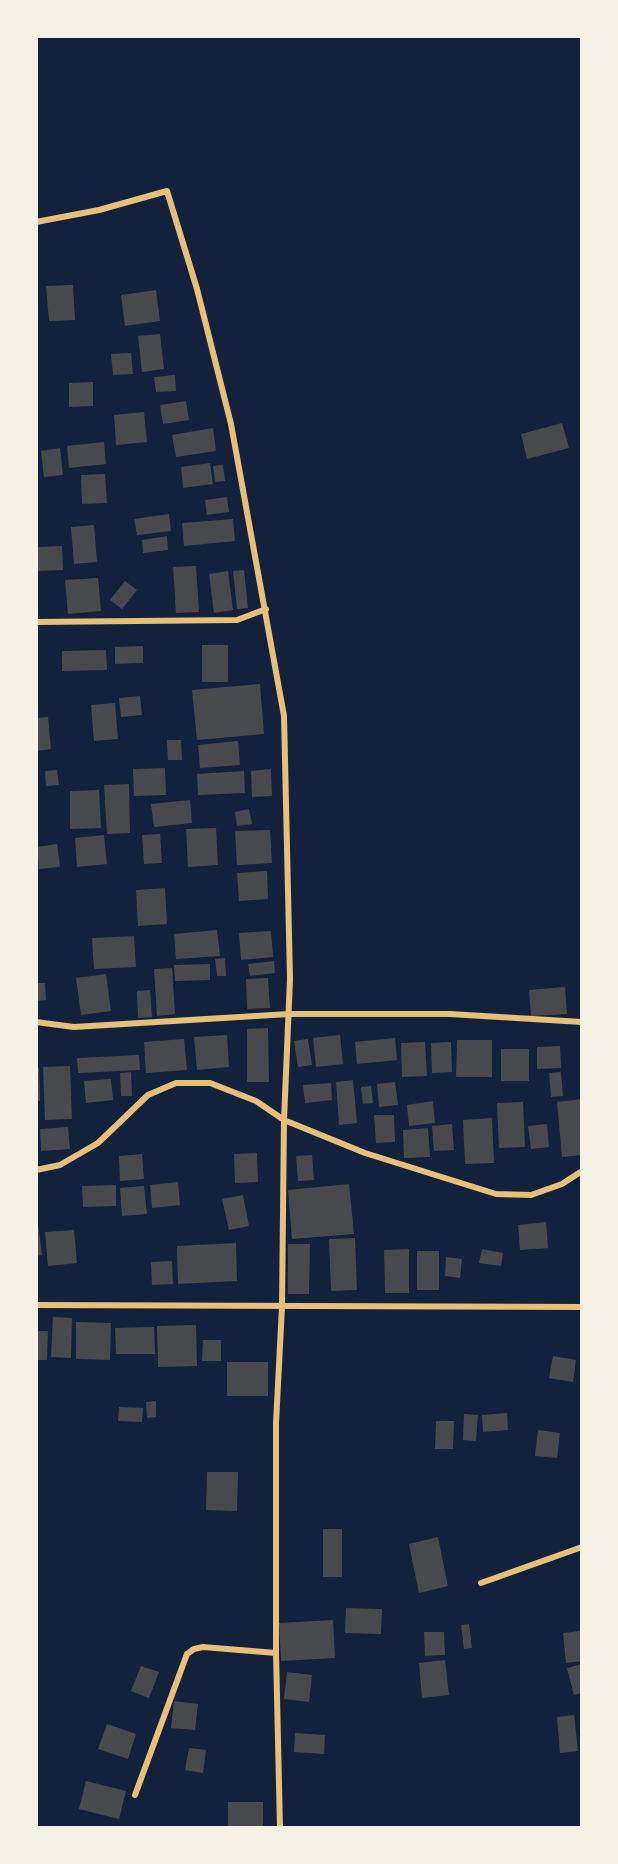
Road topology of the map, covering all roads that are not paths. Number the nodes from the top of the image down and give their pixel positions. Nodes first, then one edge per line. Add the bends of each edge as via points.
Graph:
1 (36, 222) edge
2 (266, 609) junction
3 (36, 622) edge
4 (289, 1014) junction
5 (36, 1022) edge
6 (582, 1022) edge
7 (284, 1120) junction
8 (36, 1170) edge
9 (582, 1172) edge
10 (36, 1305) edge
11 (282, 1307) junction
12 (582, 1307) edge
13 (582, 1546) edge
14 (481, 1582) dead end
15 (276, 1653) junction
16 (135, 1795) dead end
17 (280, 1828) edge

1 - 2 street via 167,191 231,423
2 - 3 street via 237,620
2 - 4 street via 284,716
4 - 5 street via 74,1027
4 - 6 street via 450,1014
4 - 7 street
7 - 8 street via 256,1101 210,1083 176,1083 148,1095 98,1143 60,1165
7 - 9 street via 365,1153 496,1194 531,1195
7 - 11 street
10 - 11 street
11 - 12 street
11 - 15 street via 276,1423
13 - 14 street
15 - 16 street via 203,1647 187,1654
15 - 17 street

